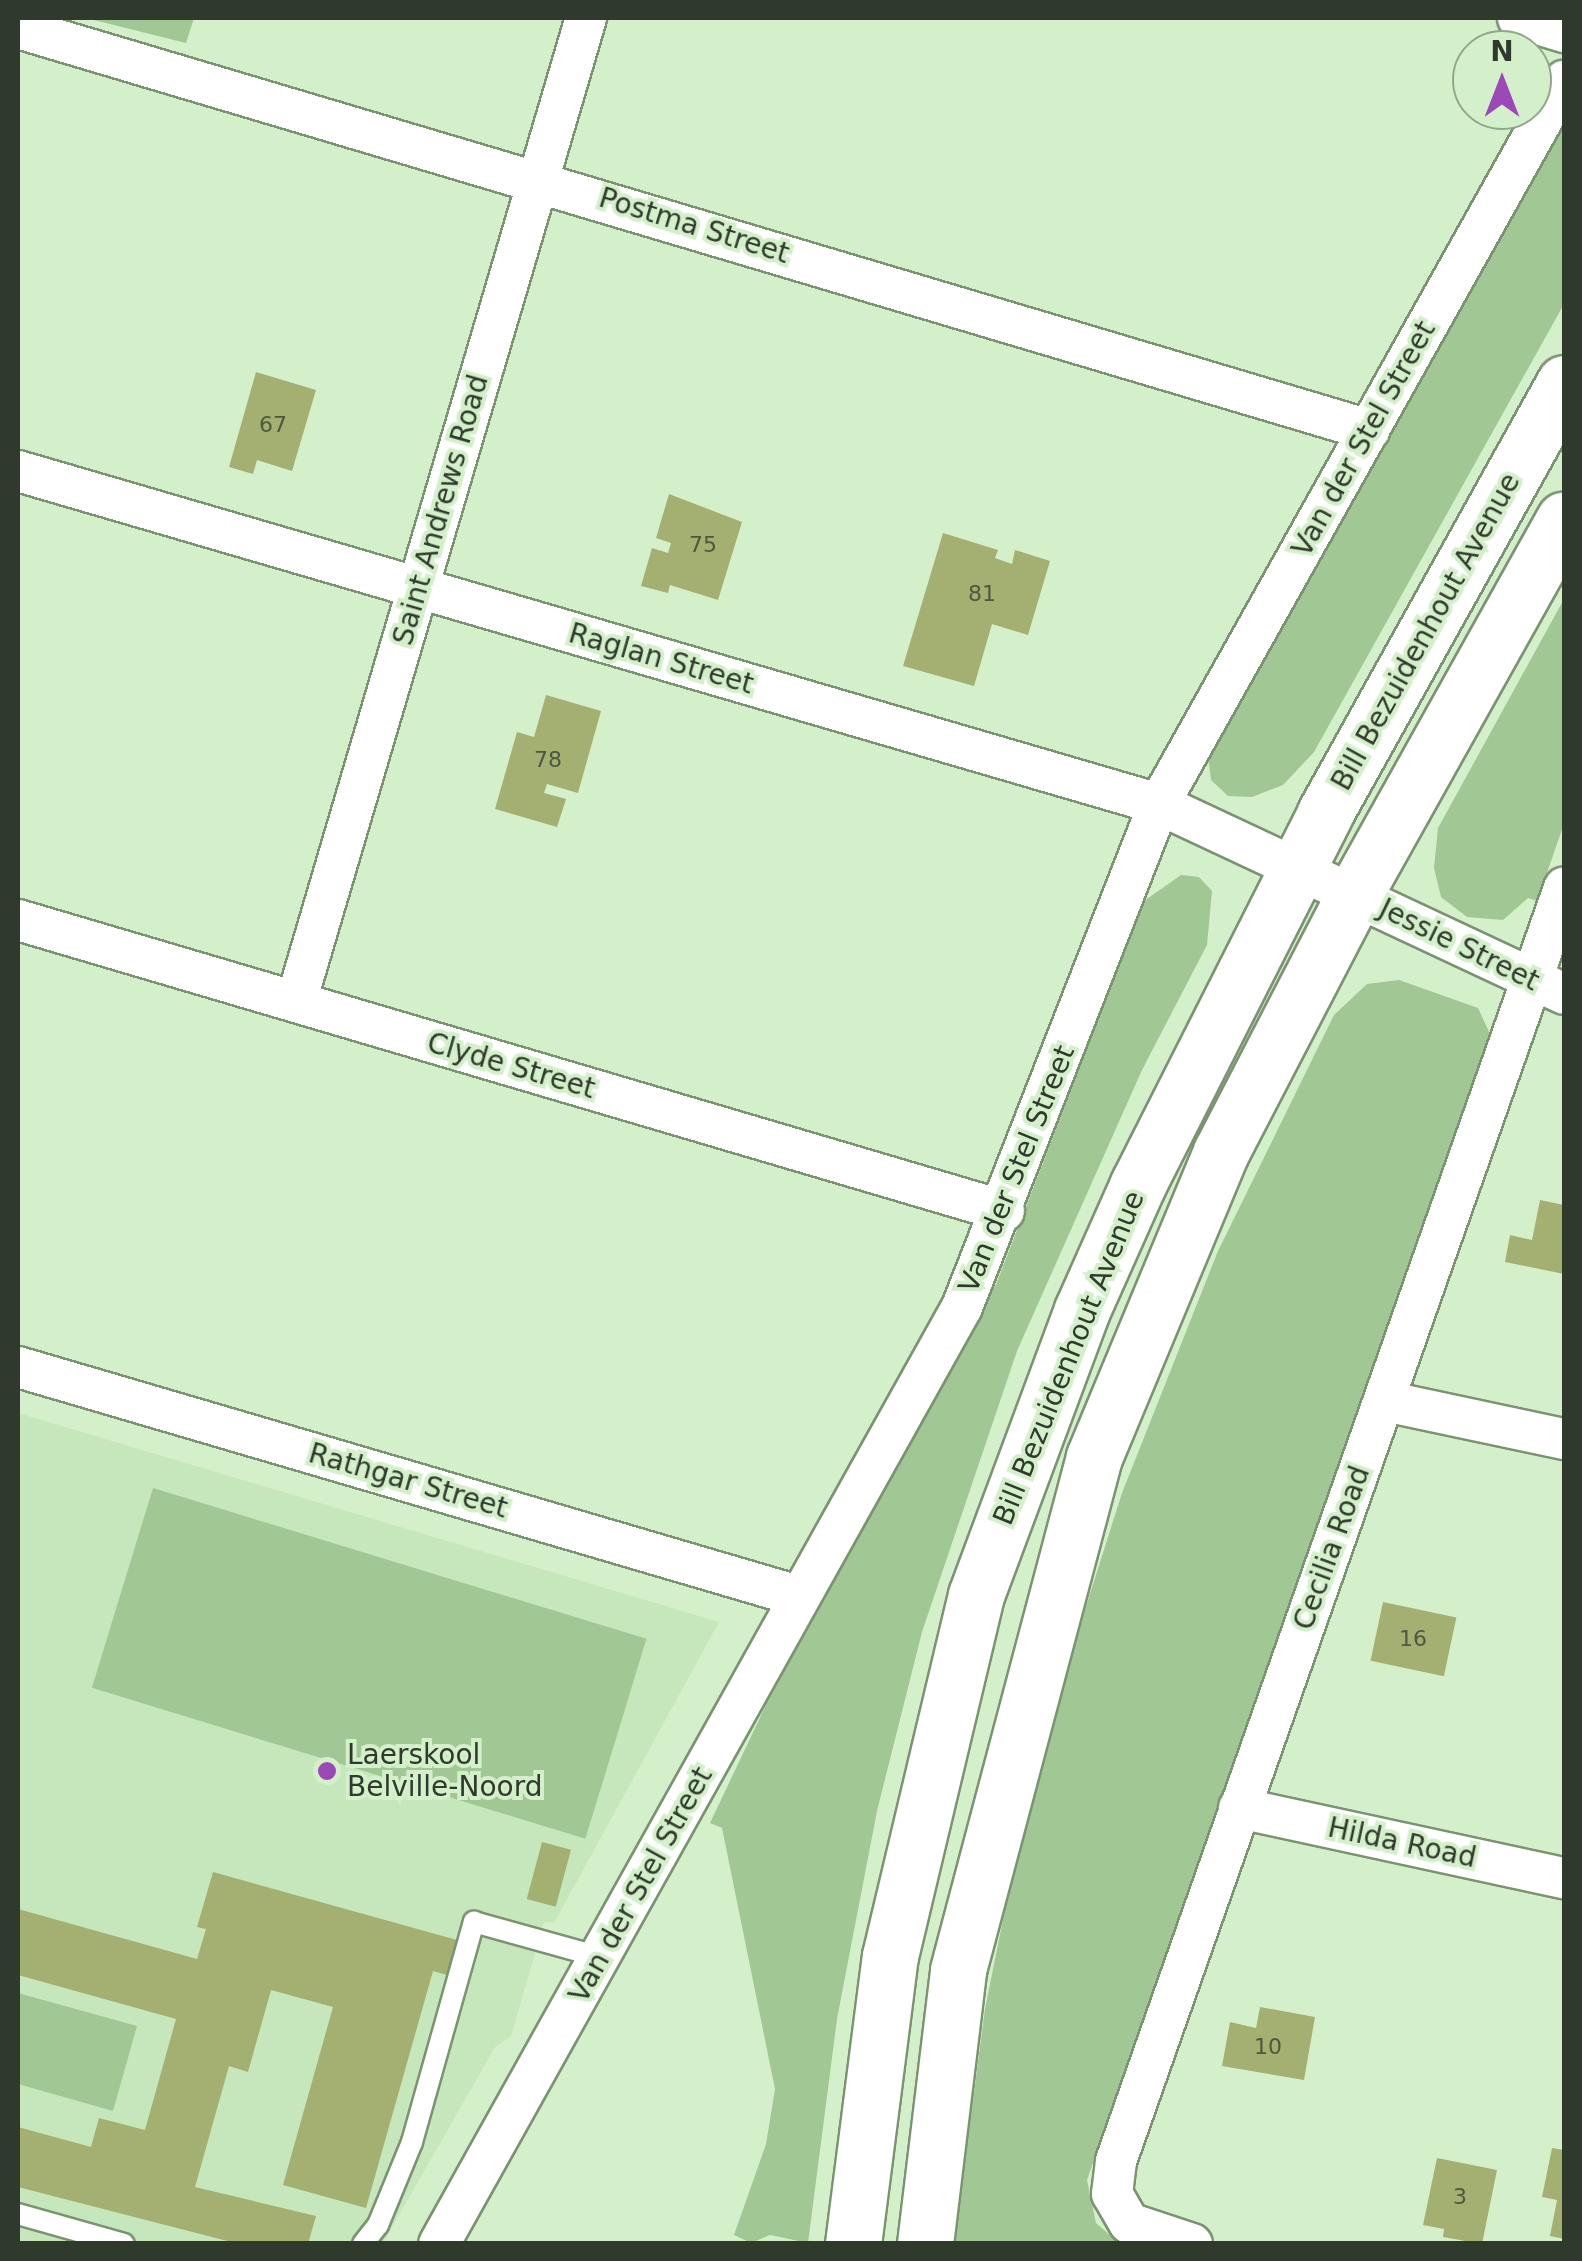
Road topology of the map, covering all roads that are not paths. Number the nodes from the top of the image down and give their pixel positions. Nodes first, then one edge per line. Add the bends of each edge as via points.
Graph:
1 (586, 18) edge
2 (1518, 18) edge
3 (18, 28) edge
4 (1564, 32) edge
5 (1564, 80) edge
6 (539, 178) junction
7 (1564, 382) edge
8 (1369, 430) junction
9 (18, 470) edge
10 (1564, 520) edge
11 (418, 587) junction
12 (1159, 804) junction
13 (1298, 867) junction
14 (1564, 888) edge
15 (1354, 895) junction
16 (18, 920) edge
17 (1548, 988) edge
18 (296, 1002) junction
19 (1004, 1210) junction
20 (18, 1367) edge
21 (1385, 1401) junction
22 (1564, 1439) edge
23 (798, 1596) junction
24 (1239, 1808) junction
25 (1564, 1878) edge
26 (603, 1958) junction
27 (18, 2214) edge
28 (124, 2244) edge
29 (362, 2244) edge
30 (440, 2244) edge
31 (853, 2244) edge
32 (925, 2244) edge
33 (1192, 2244) edge

1 - 6 street, Saint Andrews Road
2 - 4 street
3 - 6 street, Postma Street
5 - 8 street, Van der Stel Street
6 - 8 street, Postma Street
6 - 11 street, Saint Andrews Road
7 - 13 main road, Bill Bezuidenhout Avenue
8 - 12 street, Van der Stel Street
9 - 11 street, Raglan Street
10 - 15 main road
11 - 12 street, Raglan Street
11 - 18 street, Saint Andrews Road
12 - 13 street, Raglan Street
12 - 19 street, Van der Stel Street
13 - 15 street, Jessie Street
13 - 31 main road, Bill Bezuidenhout Avenue via 1082,1310 976,1595 890,1956
14 - 17 street, Cecilia Road
15 - 17 street, Jessie Street
15 - 32 main road via 1220,1152 1094,1457 958,1970
16 - 18 street, Clyde Street
17 - 21 street, Cecilia Road
18 - 19 street, Clyde Street
19 - 23 street, Van der Stel Street via 962,1307
20 - 23 street, Rathgar Street
21 - 22 street
21 - 24 street, Cecilia Road
23 - 26 street, Van der Stel Street
24 - 25 street, Hilda Road
24 - 33 street, Cecilia Road via 1116,2160 1112,2194 1118,2210 1143,2232
26 - 29 lane via 474,1922 412,2142 378,2225
26 - 30 street, Van der Stel Street
27 - 28 lane

